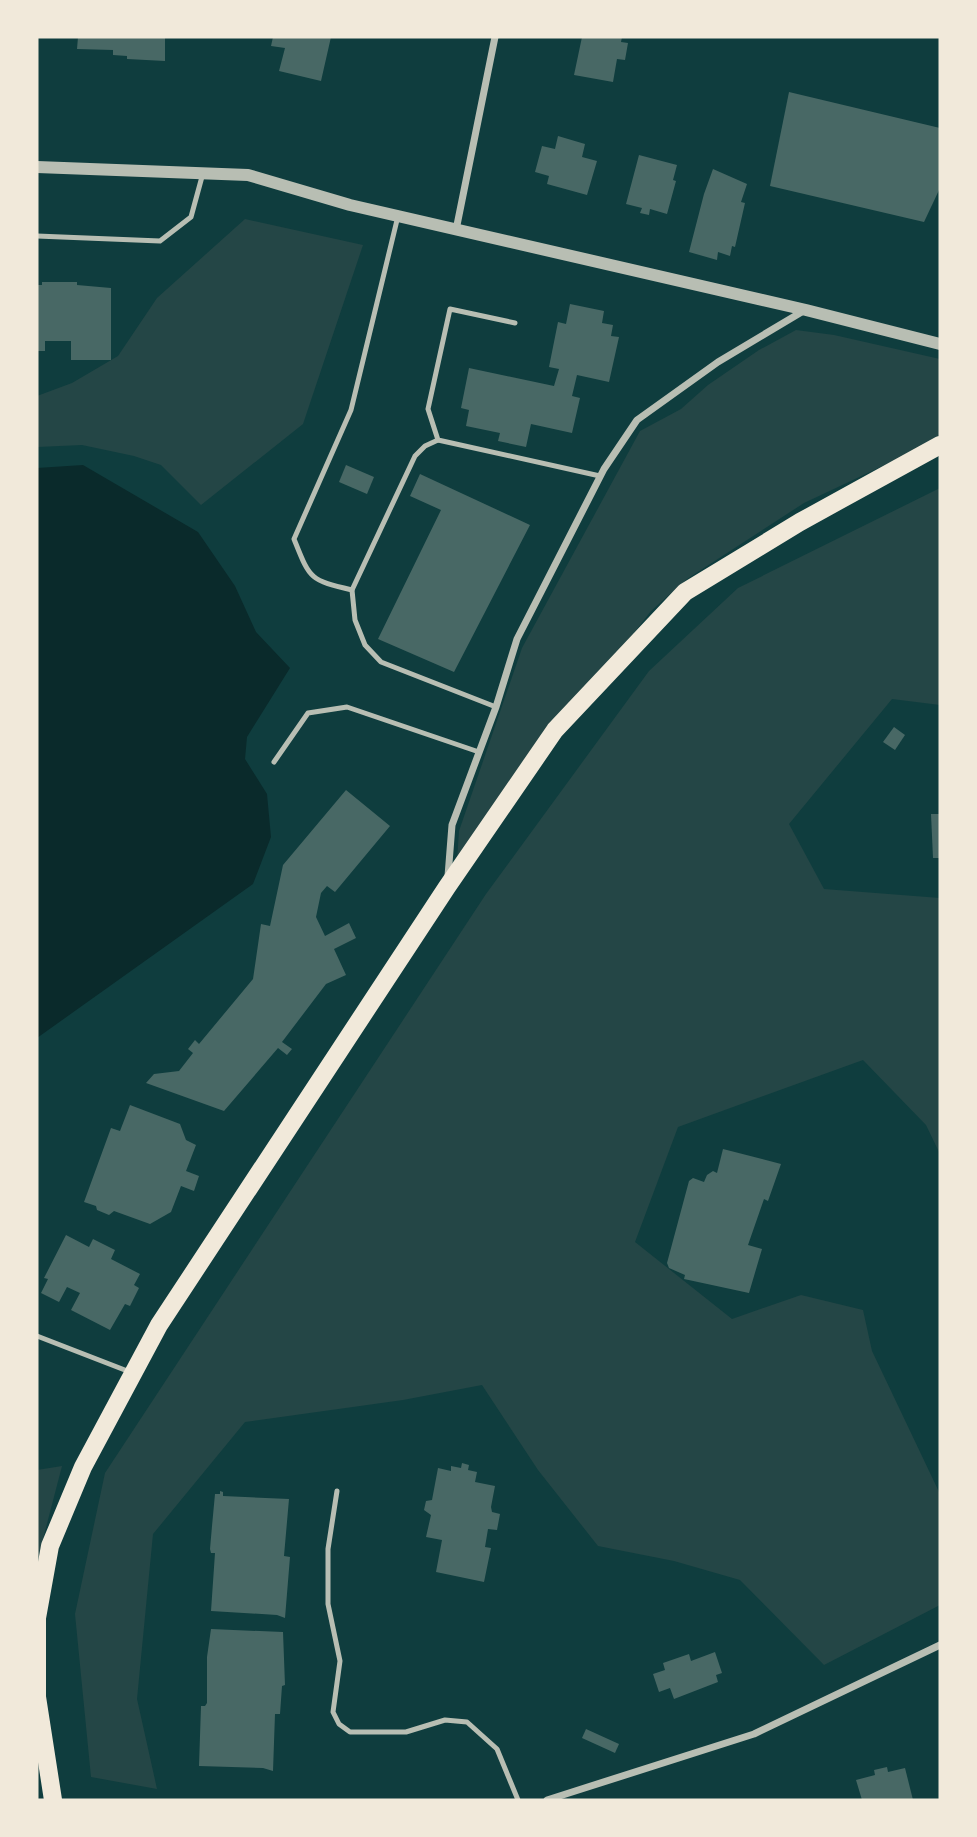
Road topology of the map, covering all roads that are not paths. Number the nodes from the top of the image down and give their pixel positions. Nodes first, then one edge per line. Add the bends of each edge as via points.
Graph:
1 (495, 37) edge
2 (37, 167) edge
3 (203, 173) junction
4 (398, 216) junction
5 (456, 230) junction
6 (37, 236) edge
7 (806, 310) junction
8 (515, 323) dead end
9 (940, 344) edge
10 (438, 440) junction
11 (940, 445) edge
12 (600, 476) junction
13 (352, 590) junction
14 (496, 707) junction
15 (479, 752) junction
16 (274, 762) dead end
17 (447, 887) junction
18 (37, 1336) edge
19 (133, 1373) junction
20 (337, 1491) dead end
21 (940, 1646) edge
22 (53, 1800) edge
23 (519, 1800) edge
24 (547, 1800) edge

1 - 5 street
2 - 3 street
3 - 4 street via 248,175
3 - 6 lane via 191,217 160,241
4 - 5 street
4 - 13 lane via 351,410 294,539 307,572 325,584
5 - 7 street
7 - 9 street
7 - 12 street via 718,362 637,420
8 - 10 lane via 450,309 428,409
10 - 12 lane
10 - 13 lane via 415,456
11 - 17 main road via 685,592 555,730
12 - 14 street via 517,639
13 - 14 lane via 355,620 365,645 382,662
14 - 15 street
15 - 16 lane via 347,707 309,713
15 - 17 street via 452,825
17 - 19 main road via 159,1325
18 - 19 lane
19 - 22 main road via 83,1467 50,1546 37,1618 37,1697
20 - 23 lane via 328,1549 328,1604 340,1661 333,1712 338,1724 350,1732 405,1732 445,1720 467,1721 496,1749
21 - 24 street via 754,1734

